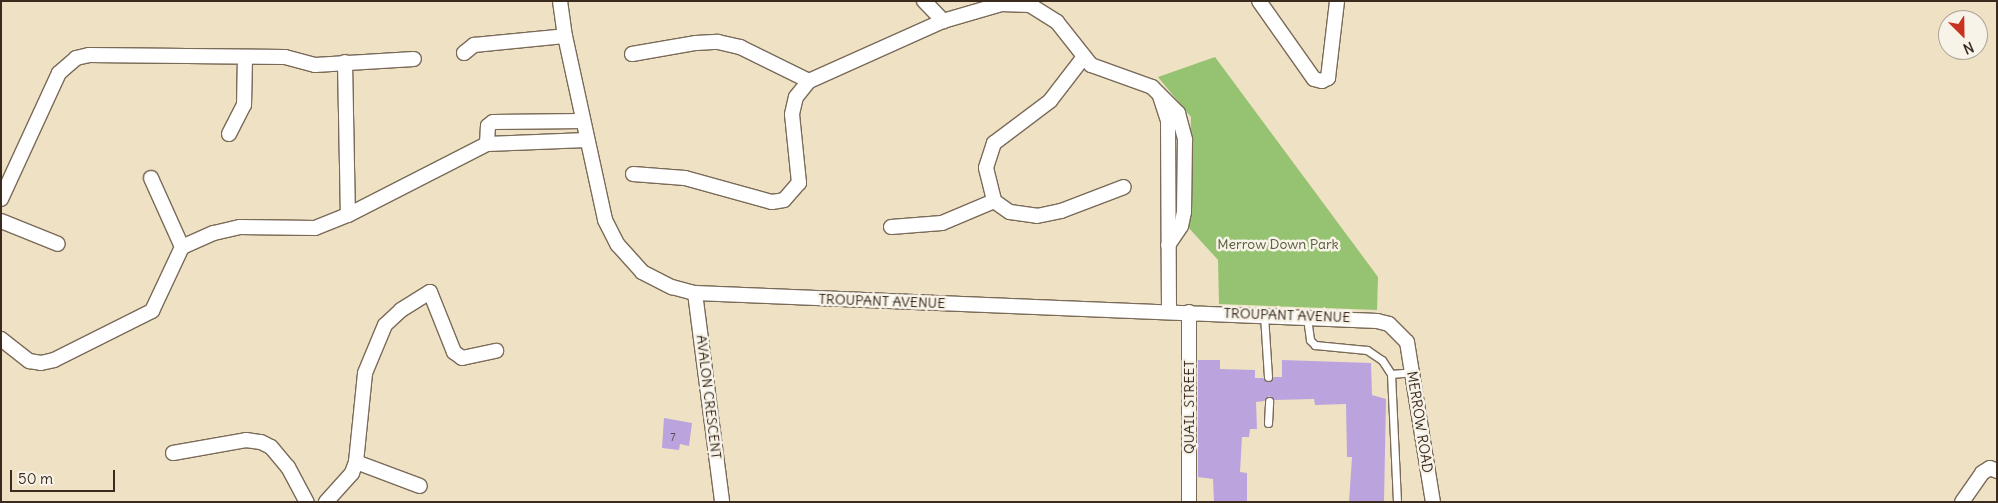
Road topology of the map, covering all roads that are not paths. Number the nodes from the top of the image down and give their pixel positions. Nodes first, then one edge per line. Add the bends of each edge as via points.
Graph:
1 (560, 1) edge
2 (924, 1) edge
3 (1259, 1) edge
4 (1336, 1) edge
5 (943, 21) junction
6 (564, 36) junction
7 (464, 53) dead end
8 (632, 54) dead end
9 (245, 58) junction
10 (1083, 58) junction
11 (414, 59) dead end
12 (345, 62) junction
13 (809, 81) junction
14 (583, 122) junction
15 (229, 134) dead end
16 (587, 140) junction
17 (487, 144) junction
18 (634, 174) dead end
19 (151, 178) dead end
20 (1124, 187) dead end
21 (1, 199) edge
22 (994, 201) junction
23 (348, 215) junction
24 (1, 220) edge
25 (891, 227) dead end
26 (58, 244) dead end
27 (182, 247) junction
28 (696, 293) junction
29 (1169, 312) junction
30 (1189, 312) junction
31 (1264, 315) junction
32 (1307, 316) junction
33 (1, 339) edge
34 (1407, 342) joint
35 (496, 351) dead end
36 (1412, 372) junction
37 (1391, 374) junction
38 (1268, 377) dead end
39 (1269, 401) dead end
40 (1268, 423) dead end
41 (173, 453) dead end
42 (356, 462) junction
43 (1993, 470) edge
44 (420, 486) dead end
45 (307, 502) edge
46 (326, 502) edge
47 (722, 502) edge
48 (1188, 502) edge
49 (1397, 502) edge
50 (1433, 502) edge
51 (1962, 502) edge

1 - 6 street, TROUPANT AVENUE
2 - 5 street
3 - 4 street via 1314,78 1322,81 1328,78
5 - 10 street via 1001,4 1030,5 1057,22
5 - 13 street
6 - 7 street via 474,45
6 - 14 street, TROUPANT AVENUE
8 - 13 street via 696,42 718,42 740,47
9 - 12 street via 285,57 315,65
9 - 15 street via 244,105
9 - 21 street via 89,55 76,58 59,73
10 - 22 street via 1050,101 994,143 986,168
10 - 29 street via 1091,65 1146,84 1178,113 1184,124 1184,212 1181,226 1168,245
11 - 12 street
12 - 23 street
13 - 18 street via 796,97 792,114 799,183 784,200 772,202 686,178
14 - 16 street, TROUPANT AVENUE
14 - 17 street via 493,122 488,126
16 - 17 street
16 - 28 street, TROUPANT AVENUE via 605,220 618,245 642,272 672,287
17 - 23 street
19 - 27 street
20 - 22 street via 1062,211 1037,216 1010,212
22 - 25 street via 942,223
23 - 27 street via 315,228 228,228
24 - 26 street
27 - 33 street via 157,305 144,318 80,349 41,363 29,361
28 - 29 street, TROUPANT AVENUE
28 - 47 street, AVALON CRESCENT
29 - 30 street, TROUPANT AVENUE
30 - 31 street, TROUPANT AVENUE
30 - 48 street, QUAIL STREET
31 - 32 street, TROUPANT AVENUE
31 - 38 lane
32 - 34 street, TROUPANT AVENUE via 1389,324
32 - 37 lane via 1310,340 1315,345 1367,350 1382,360
34 - 36 street, MERROW ROAD
35 - 42 street via 462,358 454,352 430,292 400,310 385,325 365,373
36 - 37 lane
36 - 50 street, MERROW ROAD
37 - 49 lane
39 - 40 lane
41 - 45 street via 246,440 262,442 288,467
42 - 44 street
42 - 46 street via 352,473
43 - 51 street

